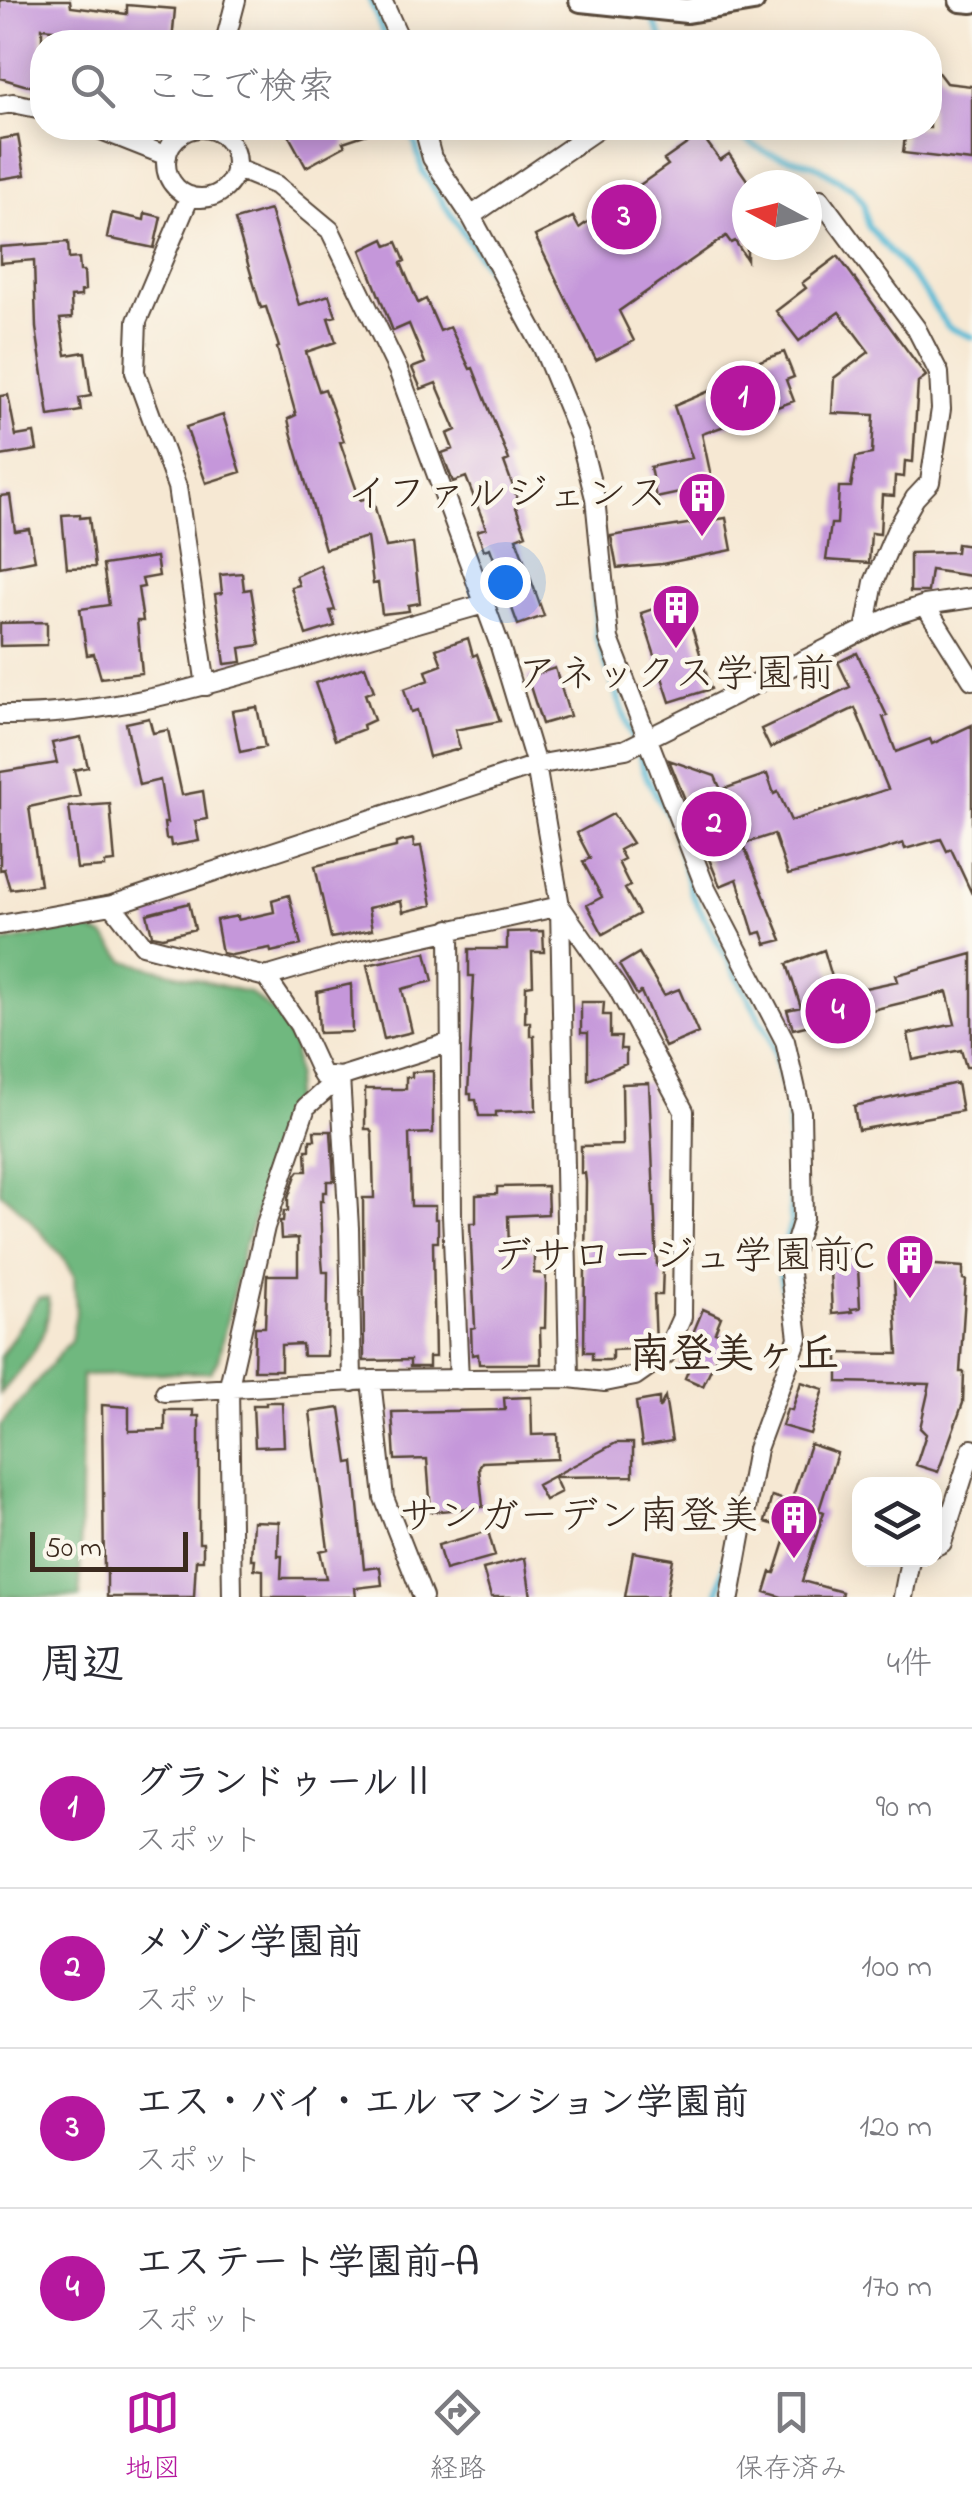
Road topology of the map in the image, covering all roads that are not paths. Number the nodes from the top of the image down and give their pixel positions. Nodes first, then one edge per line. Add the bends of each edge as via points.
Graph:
1 (236, 0) edge
2 (382, 0) edge
3 (581, 0) edge
4 (753, 0) edge
5 (961, 0) edge
6 (972, 2) edge
7 (608, 3) edge
8 (685, 5) edge
9 (228, 30) edge
10 (396, 30) edge
11 (0, 105) edge
12 (30, 107) edge
13 (126, 140) edge
14 (175, 140) edge
15 (228, 140) edge
16 (427, 140) edge
17 (581, 140) edge
18 (167, 156) junction
19 (235, 168) junction
20 (190, 196) junction
21 (822, 202) edge
22 (470, 216) junction
23 (972, 598) edge
24 (484, 604) junction
25 (925, 605) junction
26 (865, 630) junction
27 (972, 680) edge
28 (206, 686) junction
29 (0, 715) edge
30 (638, 744) junction
31 (536, 765) junction
32 (112, 905) junction
33 (560, 906) junction
34 (0, 925) edge
35 (450, 929) junction
36 (266, 978) junction
37 (451, 1042) junction
38 (340, 1077) junction
39 (569, 1378) junction
40 (371, 1380) junction
41 (459, 1380) junction
42 (352, 1382) junction
43 (229, 1386) junction
44 (165, 1392) dead end
45 (972, 1449) edge
46 (942, 1543) edge
47 (909, 1567) edge
48 (232, 1597) edge
49 (423, 1597) edge
50 (730, 1597) edge
51 (903, 1597) edge

1 - 9 street
2 - 10 street
3 - 7 street
4 - 8 street
5 - 6 street
7 - 8 street
11 - 12 street
13 - 18 street
14 - 18 street
15 - 19 street
16 - 22 street
17 - 22 street
18 - 20 street via 168,175
19 - 20 street via 218,193
19 - 24 street via 276,185 330,230 398,370
20 - 28 street via 137,322 134,372 177,487
21 - 26 street via 916,328 940,373 942,409 930,482 896,531 874,582
22 - 30 street via 543,348 579,435 596,498 609,639
23 - 25 street
24 - 28 street
24 - 31 street
25 - 26 street
25 - 27 street
26 - 30 street
28 - 29 street via 101,707
30 - 31 street
30 - 50 street via 785,1041 802,1112 803,1219 790,1265 798,1338 757,1449
31 - 32 street
31 - 33 street
32 - 34 street
32 - 36 street via 142,945
33 - 35 street
33 - 39 street
33 - 39 street via 618,989 684,1110 682,1318 665,1356 635,1376 605,1382
35 - 36 street
35 - 37 street
36 - 38 street via 299,1025 322,1075
37 - 38 street
37 - 41 street
38 - 42 street
38 - 43 street via 306,1108 265,1226
39 - 41 street
40 - 41 street
40 - 42 street
40 - 49 street via 384,1498
42 - 43 street
43 - 44 street
43 - 48 street
45 - 46 street
47 - 51 street

